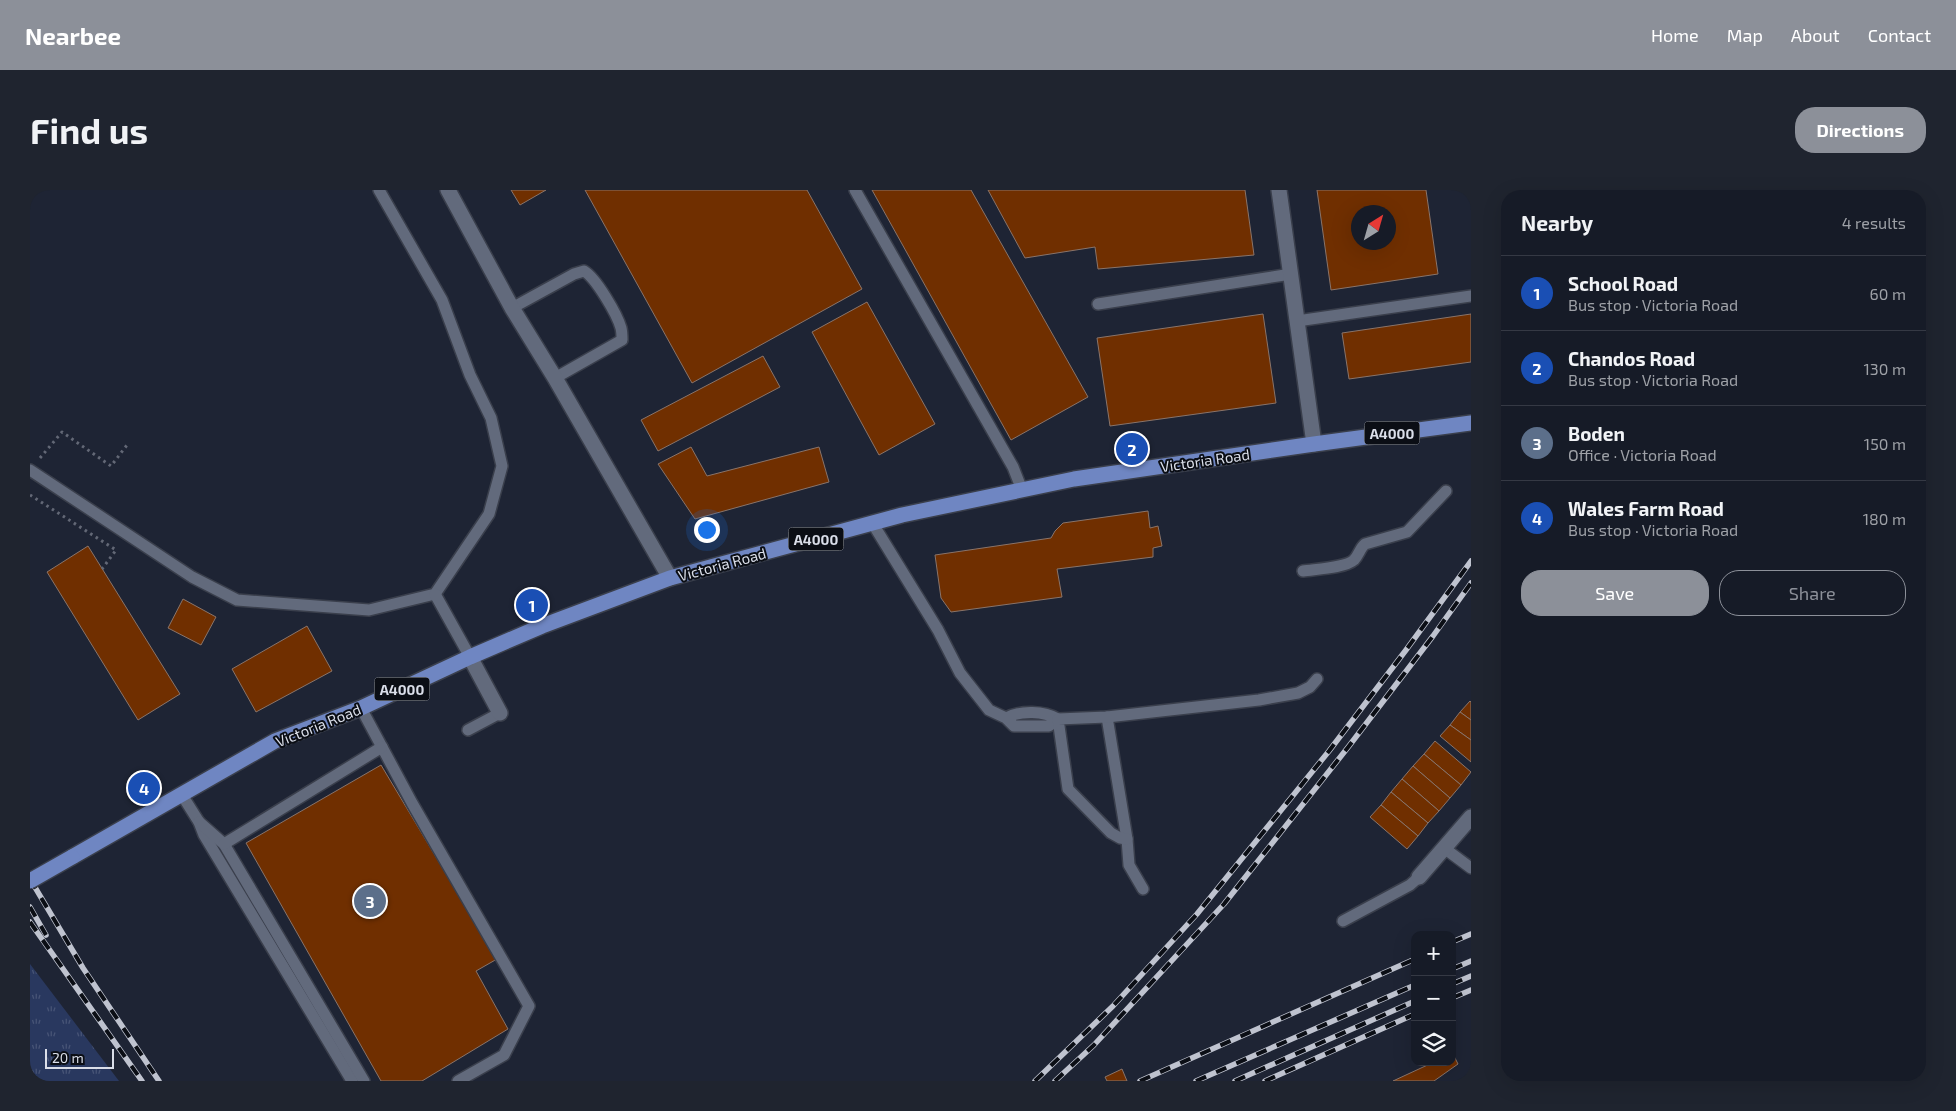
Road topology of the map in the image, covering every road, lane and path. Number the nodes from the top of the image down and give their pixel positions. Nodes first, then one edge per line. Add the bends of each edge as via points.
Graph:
1 (379, 190) edge
2 (448, 190) edge
3 (855, 190) edge
4 (1279, 190) edge
5 (1291, 274) junction
6 (1471, 296) edge
7 (1098, 304) dead end
8 (512, 308) junction
9 (1297, 321) junction
10 (555, 378) junction
11 (1471, 423) edge
12 (1314, 444) junction
13 (127, 445) dead end
14 (33, 466) edge
15 (1022, 490) junction
16 (1446, 491) dead end
17 (30, 495) edge
18 (873, 524) junction
19 (102, 569) dead end
20 (1303, 571) dead end
21 (670, 578) junction
22 (434, 594) junction
23 (470, 657) junction
24 (1316, 679) dead end
25 (361, 708) junction
26 (500, 713) joint
27 (1107, 717) junction
28 (1058, 719) junction
29 (468, 730) dead end
30 (382, 747) junction
31 (182, 795) junction
32 (1471, 817) edge
33 (199, 822) junction
34 (1127, 839) junction
35 (224, 844) junction
36 (1444, 848) junction
37 (1471, 868) edge
38 (1419, 877) joint
39 (30, 881) edge
40 (1143, 889) dead end
41 (1343, 921) dead end
42 (350, 1078) edge
43 (364, 1081) edge
44 (458, 1081) edge

1 - 22 lane via 442,300 490,418 502,466 489,514
2 - 8 street
3 - 15 lane via 1013,467
4 - 5 street
5 - 7 lane
5 - 9 street
6 - 9 lane
8 - 10 street
8 - 10 lane via 574,274 584,271 597,282 622,329 622,340
9 - 12 street
10 - 21 street
11 - 12 main road, Victoria Road / A4000
12 - 15 main road, Victoria Road / A4000 via 1074,479
13 - 14 path via 111,466 62,432
14 - 22 lane via 192,577 237,600 369,610
15 - 18 main road, Victoria Road / A4000
16 - 20 lane via 1407,532 1366,544 1347,564
17 - 19 path via 116,550
18 - 21 main road, Victoria Road / A4000
18 - 28 lane via 938,630 960,673 989,710 1006,718 1014,714 1048,713
21 - 23 main road, Victoria Road / A4000
22 - 23 lane
23 - 25 main road, Victoria Road / A4000
23 - 26 street
24 - 27 lane via 1310,687 1298,693
25 - 30 lane
25 - 31 main road, Victoria Road / A4000 via 275,741
26 - 29 lane
27 - 28 lane
27 - 34 lane
28 - 34 lane via 1068,789 1111,832
30 - 35 lane
30 - 44 lane via 529,1006 504,1055
31 - 33 lane
31 - 39 main road, Victoria Road / A4000, bridge
32 - 36 street
33 - 35 lane
33 - 42 lane
34 - 40 lane via 1129,866
35 - 43 lane
36 - 37 lane
36 - 38 street
38 - 41 lane

